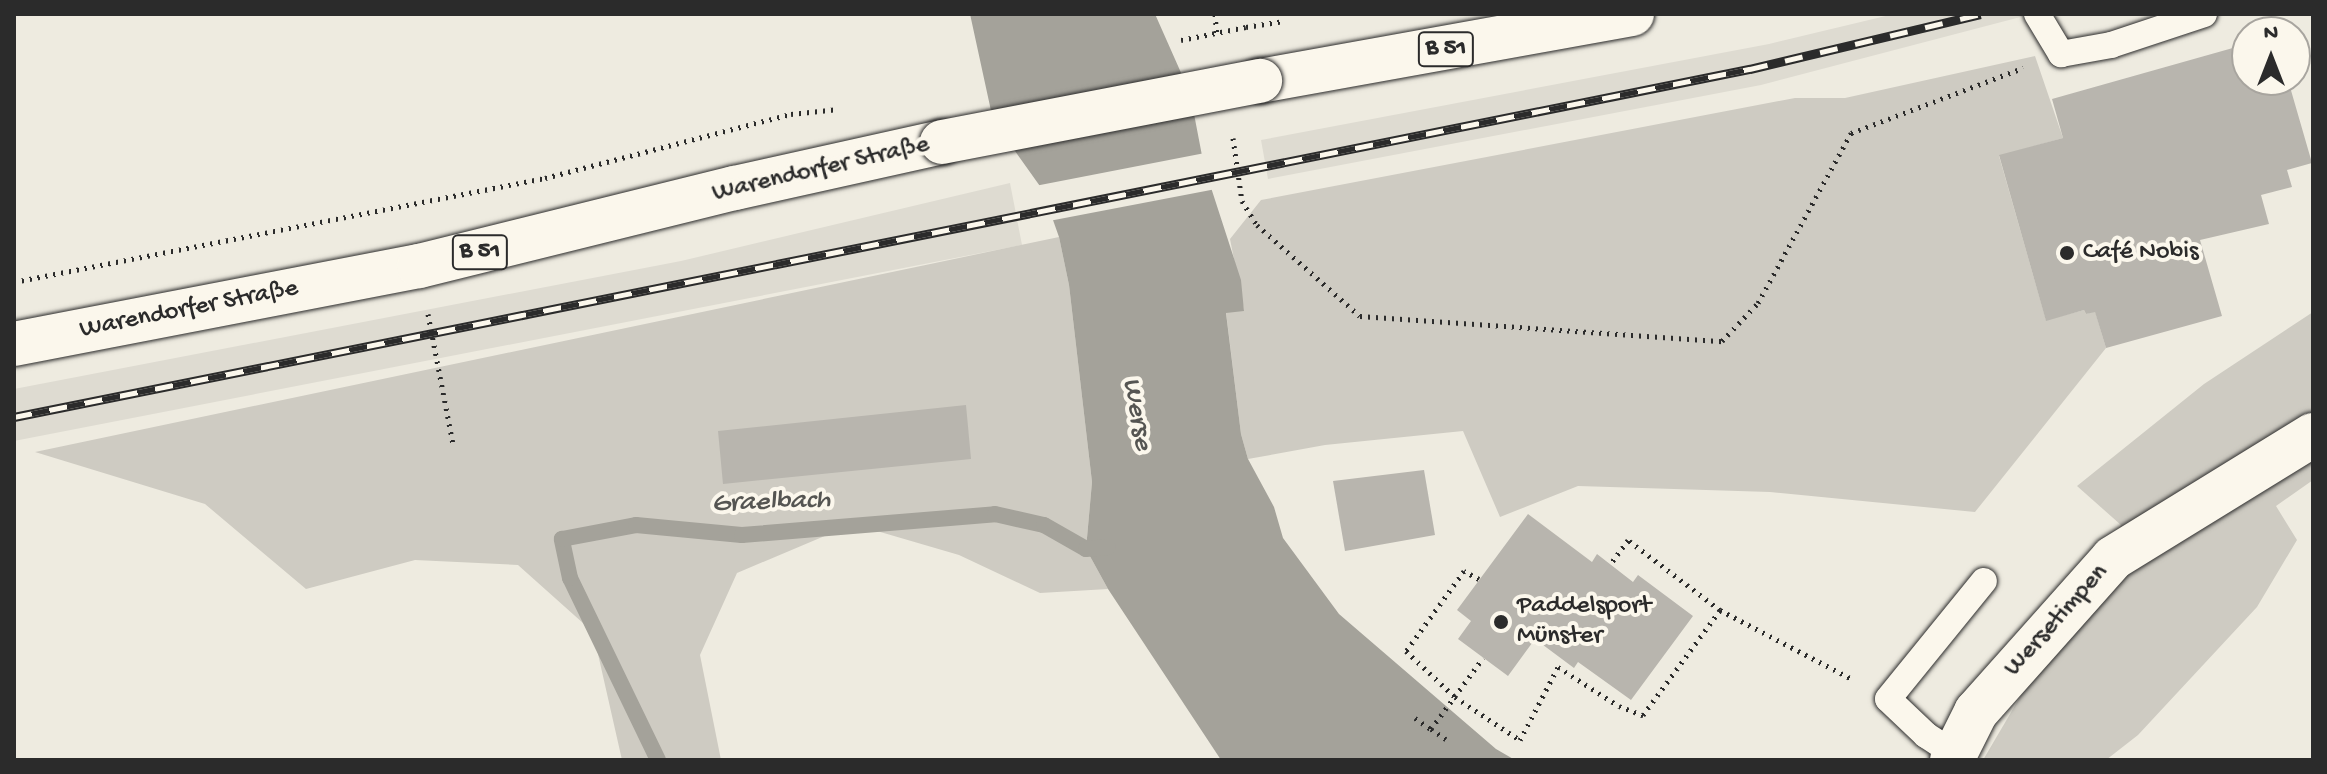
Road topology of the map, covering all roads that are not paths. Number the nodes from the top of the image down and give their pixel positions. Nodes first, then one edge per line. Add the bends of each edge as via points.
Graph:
1 (1632, 14) edge
2 (2037, 14) edge
3 (2204, 14) edge
4 (14, 344) edge
5 (2313, 435) edge
6 (1984, 581) dead end
7 (1954, 757) edge

1 - 4 main road, Warendorfer Straße / B 51, bridge via 942,142 419,266
2 - 3 lane via 2061,54 2111,45
5 - 7 main road, Wersetimpen via 2113,558 1976,712
6 - 7 lane via 1888,699

